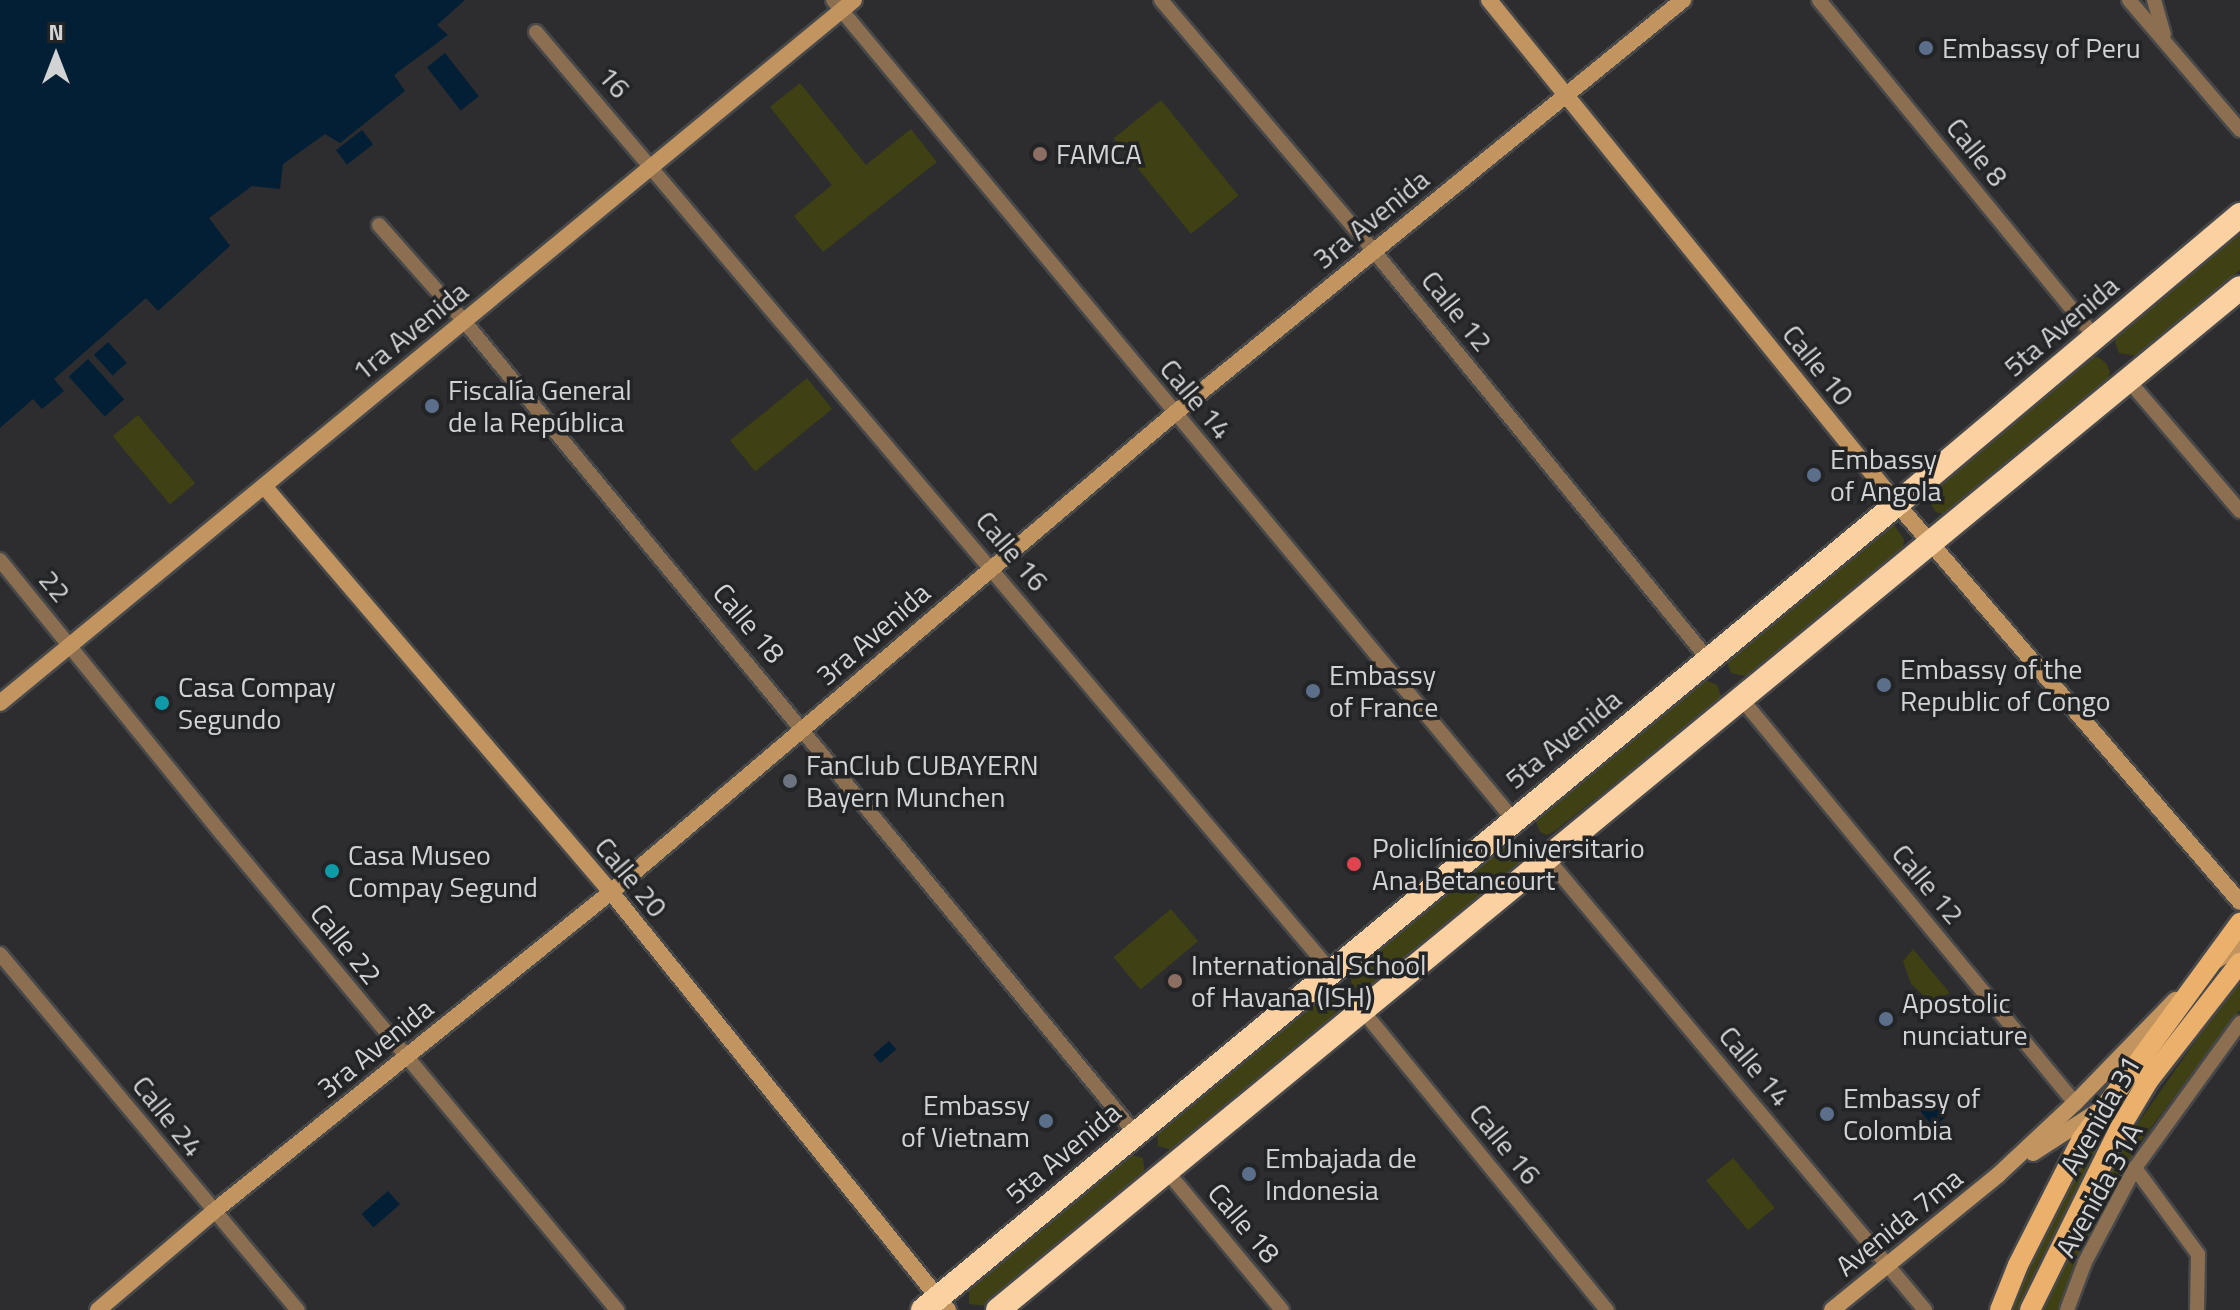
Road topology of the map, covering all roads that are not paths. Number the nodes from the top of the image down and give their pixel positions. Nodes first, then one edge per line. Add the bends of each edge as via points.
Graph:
1 (1161, 0) edge
2 (1489, 0) edge
3 (1683, 0) edge
4 (1819, 0) edge
5 (2129, 0) edge
6 (2154, 0) edge
7 (843, 3) edge
8 (536, 32) dead end
9 (2185, 65) junction
10 (1567, 92) junction
11 (2240, 130) edge
12 (652, 166) junction
13 (2240, 215) edge
14 (379, 225) dead end
15 (1373, 250) junction
16 (2240, 288) edge
17 (464, 321) junction
18 (2095, 337) junction
19 (2129, 381) junction
20 (1175, 413) junction
21 (264, 486) junction
22 (1897, 504) junction
23 (2240, 511) edge
24 (1930, 542) junction
25 (0, 560) edge
26 (991, 567) junction
27 (70, 645) junction
28 (1708, 659) junction
29 (1740, 697) junction
30 (0, 703) edge
31 (802, 728) junction
32 (1513, 819) junction
33 (1545, 856) junction
34 (611, 892) junction
35 (2240, 902) edge
36 (2240, 923) edge
37 (2240, 946) edge
38 (0, 954) edge
39 (2240, 963) edge
40 (2203, 970) junction
41 (1331, 971) junction
42 (1363, 1011) junction
43 (2240, 1023) edge
44 (405, 1058) junction
45 (2148, 1081) junction
46 (2075, 1103) junction
47 (2103, 1108) junction
48 (1134, 1132) junction
49 (2135, 1168) junction
50 (1165, 1169) junction
51 (1998, 1175) junction
52 (213, 1212) junction
53 (1888, 1264) junction
54 (936, 1306) edge
55 (98, 1310) edge
56 (298, 1310) edge
57 (617, 1310) edge
58 (998, 1310) edge
59 (1282, 1310) edge
60 (1607, 1310) edge
61 (1832, 1310) edge
62 (1925, 1310) edge
63 (2000, 1310) edge
64 (2030, 1310) edge
65 (2067, 1310) edge
66 (2197, 1310) edge

1 - 15 street, Calle 12
2 - 10 main road, Calle 10
3 - 10 main road, 3ra Avenida
4 - 18 street, Calle 8
5 - 9 street
6 - 9 street via 2162,33
7 - 12 main road, 1ra Avenida
7 - 20 street, Calle 14
8 - 12 street, 16
9 - 11 street
10 - 15 main road, 3ra Avenida
10 - 22 main road, Calle 10
12 - 17 main road, 1ra Avenida
12 - 26 street, Calle 16
13 - 18 highway, 5ta Avenida
14 - 17 street, Calle 18
15 - 20 main road, 3ra Avenida
15 - 28 street, Calle 12
16 - 19 highway
17 - 21 main road, 1ra Avenida
17 - 31 street, Calle 18
18 - 22 highway, 5ta Avenida
19 - 23 street
19 - 24 highway
20 - 26 main road, 3ra Avenida
20 - 32 street, Calle 14
21 - 27 main road, 1ra Avenida
21 - 34 main road, Calle 20
22 - 24 main road, Calle 10
22 - 28 highway, 5ta Avenida
24 - 29 highway
24 - 35 main road, Calle 10
25 - 27 street, 22
26 - 31 main road, 3ra Avenida
26 - 41 street, Calle 16
27 - 30 main road, 1ra Avenida
27 - 44 street, Calle 22
28 - 32 highway, 5ta Avenida
29 - 33 highway
29 - 46 street, Calle 12
31 - 34 main road, 3ra Avenida
31 - 48 street, Calle 18
32 - 41 highway, 5ta Avenida
33 - 42 highway
33 - 53 street, Calle 14
34 - 44 main road, 3ra Avenida
34 - 54 main road, Calle 20
36 - 40 main road, Avenida 31
37 - 40 main road, Avenida 31
38 - 52 street, Calle 24
39 - 45 main road, Avenida 31
40 - 46 main road, Avenida 7ma
40 - 47 main road, Avenida 31
41 - 48 highway, 5ta Avenida
42 - 50 highway
42 - 60 street, Calle 16
43 - 49 street, Avenida 31A
44 - 52 main road, 3ra Avenida
44 - 57 street, Calle 22
45 - 47 main road, Avenida 7ma
45 - 64 main road, Avenida 31
46 - 51 main road, Avenida 7ma
47 - 51 main road, Avenida 7ma
47 - 63 main road, Avenida 31 via 2082,1139
48 - 54 highway, 5ta Avenida
49 - 65 street, Avenida 31A via 2085,1262
49 - 66 street via 2198,1254
50 - 58 highway
50 - 59 street, Calle 18
51 - 53 main road, Avenida 7ma
52 - 55 main road, 3ra Avenida
52 - 56 street, Calle 24
53 - 61 main road, Avenida 7ma
53 - 62 street, Calle 14

